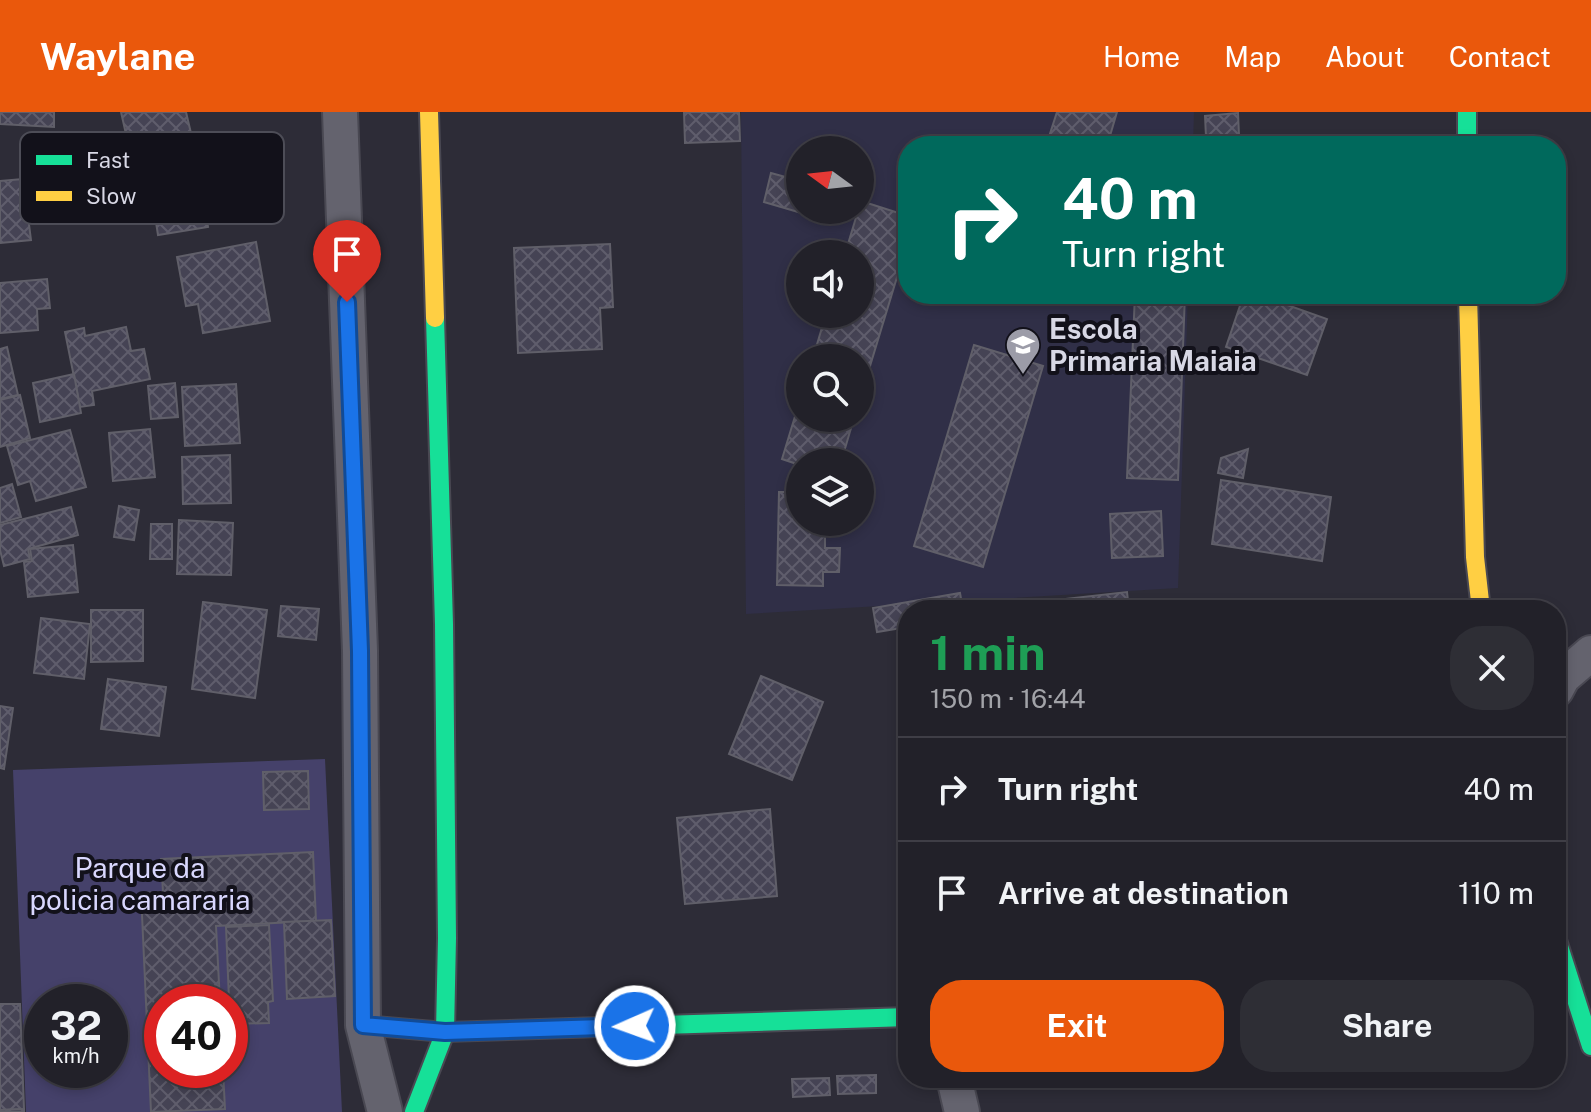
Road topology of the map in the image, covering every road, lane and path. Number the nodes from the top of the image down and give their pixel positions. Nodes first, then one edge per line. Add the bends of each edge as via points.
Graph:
1 (340, 112) edge
2 (429, 112) edge
3 (1467, 112) edge
4 (1467, 136) edge
5 (1468, 304) edge
6 (1480, 600) edge
7 (1591, 653) edge
8 (1566, 674) edge
9 (1566, 972) edge
10 (898, 1017) edge
11 (363, 1025) junction
12 (445, 1032) junction
13 (1591, 1046) edge
14 (956, 1088) edge
15 (385, 1112) edge
16 (414, 1112) edge
17 (962, 1112) edge

1 - 11 street via 360,651
2 - 12 street via 444,624
3 - 4 street
5 - 6 street
7 - 8 street
9 - 13 street
10 - 12 street
11 - 12 street
11 - 15 street
12 - 16 street
14 - 17 street

